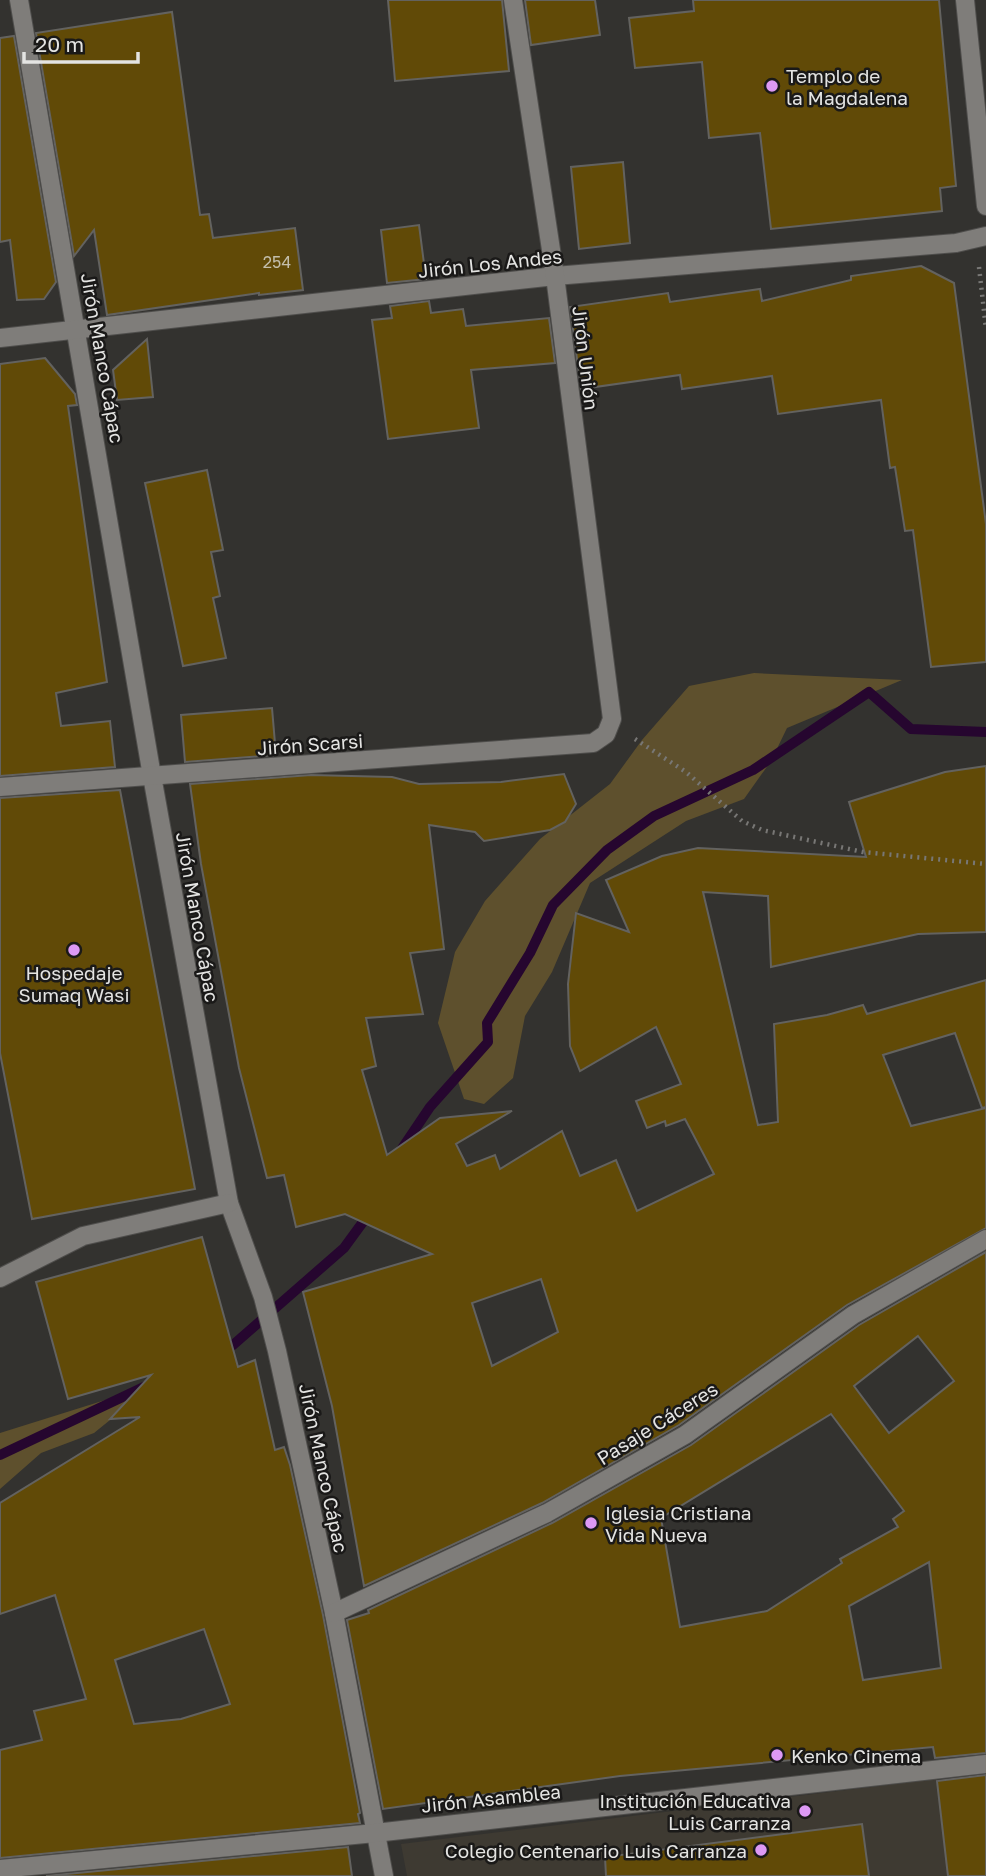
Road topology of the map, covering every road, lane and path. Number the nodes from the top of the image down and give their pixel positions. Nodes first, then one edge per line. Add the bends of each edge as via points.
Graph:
1 (19, 0) edge
2 (513, 0) edge
3 (965, 0) edge
4 (986, 206) edge
5 (986, 236) edge
6 (979, 262) dead end
7 (555, 276) junction
8 (986, 329) edge
9 (76, 330) junction
10 (0, 338) edge
11 (612, 722) junction
12 (152, 776) junction
13 (0, 787) edge
14 (986, 864) edge
15 (229, 1203) junction
16 (986, 1239) edge
17 (0, 1278) edge
18 (334, 1613) junction
19 (986, 1764) edge
20 (375, 1833) junction
21 (0, 1869) edge
22 (51, 1870) edge
23 (384, 1876) edge

1 - 9 street, Jirón Manco Cápac
2 - 7 street, Jirón Unión
3 - 4 street
5 - 7 street, Jirón Los Andes via 956,243
6 - 8 path
7 - 9 street, Jirón Los Andes
7 - 11 street, Jirón Unión
9 - 10 street, Jirón Los Andes
9 - 12 street, Jirón Manco Cápac
11 - 12 street, Jirón Scarsi via 606,734 593,743
11 - 14 path via 686,772 742,821 762,830 822,845
12 - 13 street, Jirón Scarsi
12 - 15 street, Jirón Manco Cápac
15 - 17 street via 83,1236
15 - 18 street, Jirón Manco Cápac via 277,1351
16 - 18 street, Pasaje Cáceres via 853,1315 685,1435 547,1513
18 - 20 street, Jirón Manco Cápac
19 - 20 street, Jirón Asamblea
20 - 22 street, Jirón Asamblea
20 - 23 street, Jirón Manco Cápac
21 - 22 street, Jirón Asamblea

